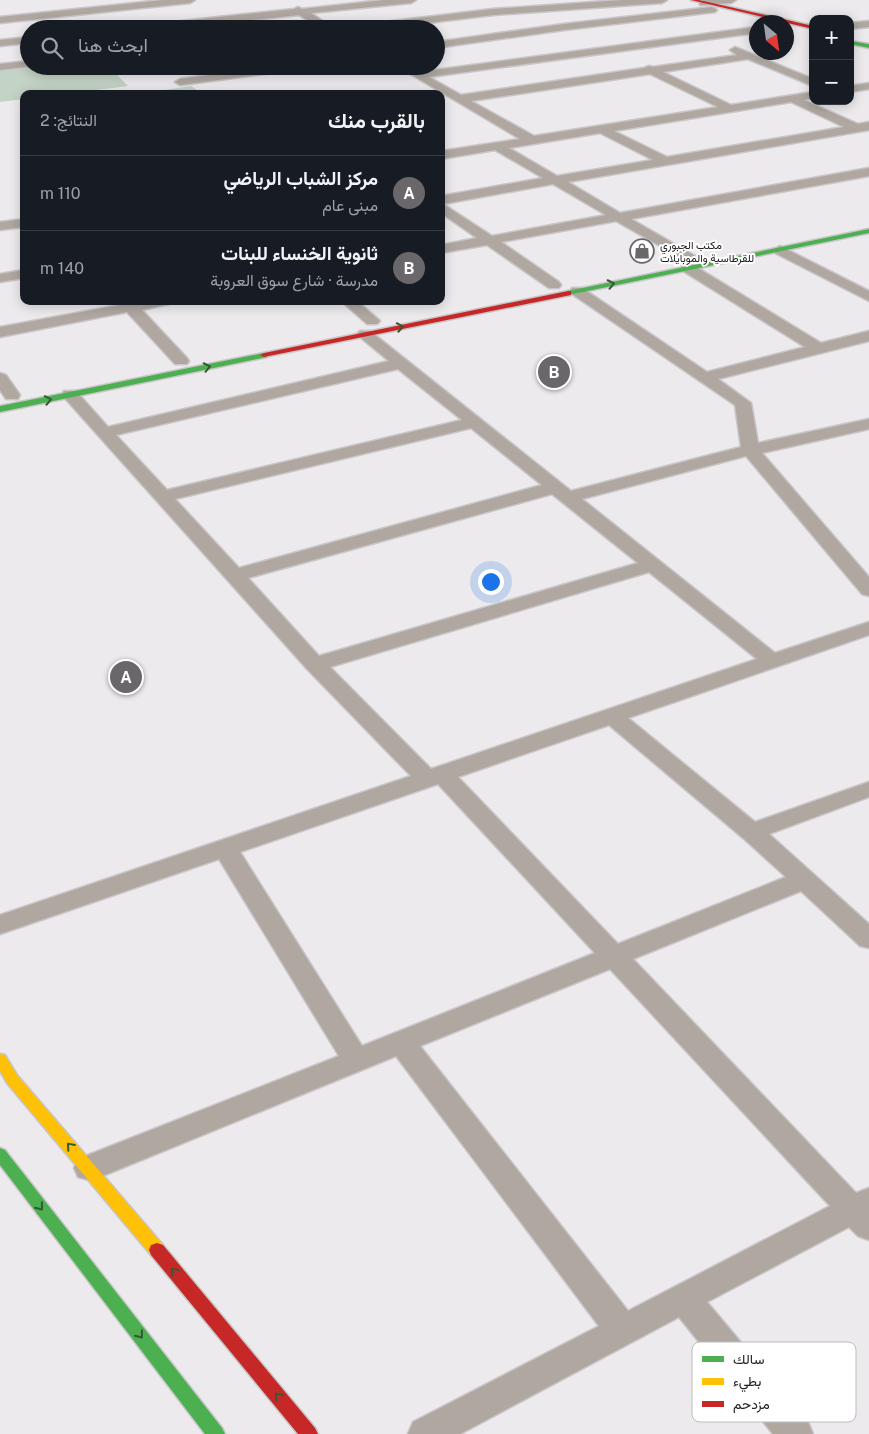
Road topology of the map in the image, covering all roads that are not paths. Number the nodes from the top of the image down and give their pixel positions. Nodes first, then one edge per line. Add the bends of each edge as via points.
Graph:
1 (100, 0) edge
2 (190, 0) edge
3 (411, 0) edge
4 (662, 0) edge
5 (731, 0) edge
6 (290, 4) dead end
7 (479, 4) dead end
8 (698, 4) edge
9 (524, 9) junction
10 (112, 12) junction
11 (302, 12) junction
12 (493, 12) junction
13 (655, 16) junction
14 (749, 17) edge
15 (0, 20) edge
16 (224, 20) edge
17 (315, 20) edge
18 (426, 20) edge
19 (869, 24) edge
20 (854, 26) edge
21 (564, 27) junction
22 (809, 27) edge
23 (794, 29) edge
24 (749, 31) edge
25 (809, 32) edge
26 (702, 36) junction
27 (854, 38) edge
28 (20, 41) edge
29 (869, 42) edge
30 (0, 43) edge
31 (854, 43) edge
32 (445, 44) edge
33 (869, 46) edge
34 (610, 49) junction
35 (749, 56) joint
36 (758, 60) edge
37 (20, 65) edge
38 (0, 66) edge
39 (652, 70) junction
40 (445, 71) edge
41 (233, 75) edge
42 (418, 75) edge
43 (809, 81) edge
44 (180, 82) dead end
45 (869, 86) edge
46 (854, 88) edge
47 (444, 90) edge
48 (445, 91) edge
49 (809, 96) edge
50 (791, 98) junction
51 (459, 99) junction
52 (729, 108) junction
53 (602, 129) junction
54 (865, 129) edge
55 (531, 140) junction
56 (497, 146) junction
57 (445, 154) edge
58 (666, 161) junction
59 (869, 172) edge
60 (555, 181) junction
61 (445, 199) edge
62 (20, 211) edge
63 (445, 211) edge
64 (0, 214) edge
65 (618, 217) junction
66 (20, 224) edge
67 (0, 226) edge
68 (867, 231) edge
69 (489, 240) junction
70 (445, 248) edge
71 (780, 250) junction
72 (689, 264) junction
73 (20, 275) edge
74 (0, 278) edge
75 (554, 285) junction
76 (577, 291) junction
77 (869, 298) edge
78 (123, 305) edge
79 (129, 305) edge
80 (351, 305) edge
81 (369, 328) junction
82 (0, 332) edge
83 (869, 336) edge
84 (819, 349) junction
85 (181, 361) junction
86 (402, 363) junction
87 (705, 377) junction
88 (0, 378) edge
89 (70, 395) junction
90 (6, 396) edge
91 (0, 409) edge
92 (475, 422) junction
93 (869, 424) edge
94 (104, 433) junction
95 (750, 450) junction
96 (562, 492) junction
97 (162, 497) junction
98 (653, 565) junction
99 (234, 576) junction
100 (869, 590) edge
101 (869, 628) edge
102 (772, 661) junction
103 (315, 664) junction
104 (612, 716) junction
105 (435, 776) junction
106 (869, 789) edge
107 (752, 832) junction
108 (225, 848) junction
109 (804, 880) junction
110 (0, 925) edge
111 (869, 939) edge
112 (613, 957) junction
113 (401, 1042) junction
114 (0, 1059) edge
115 (356, 1060) junction
116 (0, 1154) edge
117 (89, 1168) junction
118 (10, 1184) edge
119 (864, 1212) edge
120 (684, 1299) junction
121 (623, 1331) junction
122 (719, 1342) edge
123 (785, 1422) edge
124 (216, 1434) edge
125 (309, 1434) edge
126 (426, 1434) edge
127 (795, 1434) edge

1 - 10 street
2 - 10 street
3 - 11 street
4 - 9 street
5 - 8 street
6 - 11 street
7 - 12 street
8 - 13 street
8 - 14 main road
8 - 22 main road
9 - 12 street
9 - 21 street
10 - 15 street
11 - 16 street
11 - 17 street
12 - 18 street
13 - 21 street
13 - 26 street
19 - 20 street
21 - 32 street
21 - 34 street
23 - 25 main road
24 - 26 street
26 - 34 street
26 - 35 street
27 - 29 main road
28 - 30 street
31 - 33 main road
34 - 39 street
34 - 40 street
35 - 39 street
36 - 43 street
37 - 38 street
39 - 51 street
39 - 52 street
41 - 44 street
42 - 47 street
45 - 46 street
48 - 51 street
49 - 50 street
50 - 52 street
50 - 54 street
51 - 55 street
52 - 53 street
53 - 55 street
53 - 58 street
54 - 58 street
55 - 56 street
56 - 57 street
56 - 60 street
58 - 60 street
59 - 65 street
60 - 61 street
60 - 65 street
62 - 64 street
63 - 69 street
65 - 69 street
65 - 72 street
66 - 67 street
68 - 71 main road
68 - 72 main road
69 - 70 street
69 - 75 street
71 - 72 main road
71 - 77 street
72 - 75 main road
76 -> 72 main road
72 - 84 street
73 - 74 street
75 - 81 main road
81 -> 76 main road
76 - 87 street
78 - 82 street
79 - 85 street
80 - 81 street
81 - 85 main road
81 - 86 street
89 -> 81 main road
83 - 84 street
84 - 87 street
85 - 90 main road
86 - 92 street
86 - 94 street
87 - 95 street via 743,403
88 - 90 street
91 -> 89 main road
89 - 94 street
92 - 96 street
92 - 97 street
93 - 95 street
94 - 97 street
95 - 96 street
95 - 100 street
96 - 98 street
96 - 99 street
97 - 99 street
98 - 102 street
98 - 103 street
99 - 103 street
101 - 102 street
102 - 104 street
103 - 105 street
104 - 105 street
104 - 107 street
105 - 108 street
105 - 112 street
106 - 107 street
107 - 109 street
108 - 110 street
108 - 115 street
109 - 111 street
109 - 112 street
112 - 113 street
112 - 119 street
113 - 115 street
113 - 121 street
117 -> 114 main road via 12,1079
115 - 117 street
116 - 118 main road
125 -> 117 main road
118 -> 124 main road
119 - 120 street
120 - 121 street
120 - 122 street
121 - 126 street
123 - 127 street

